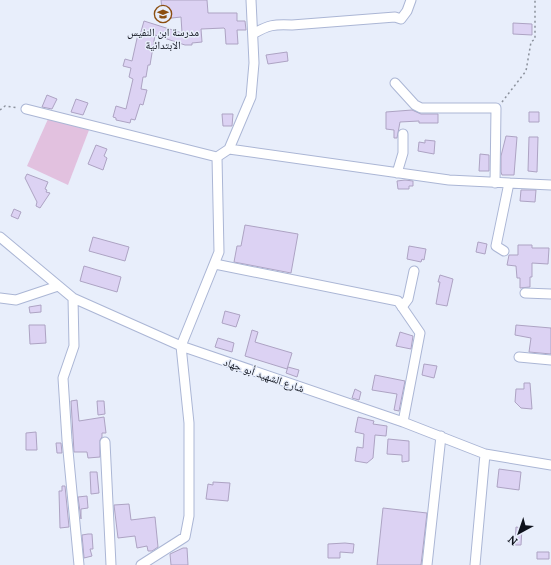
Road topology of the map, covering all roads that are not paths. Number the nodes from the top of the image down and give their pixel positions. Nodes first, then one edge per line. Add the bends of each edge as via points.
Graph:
1 (251, 0) edge
2 (411, 0) edge
3 (253, 34) junction
4 (395, 83) dead end
5 (26, 109) road end
6 (403, 134) dead end
7 (229, 149) junction
8 (217, 157) junction
9 (397, 173) junction
10 (495, 183) junction
11 (509, 183) junction
12 (551, 185) edge
13 (0, 237) edge
14 (504, 251) dead end
15 (215, 264) junction
16 (414, 271) dead end
17 (58, 286) junction
18 (525, 293) dead end
19 (551, 294) edge
20 (0, 298) edge
21 (73, 298) junction
22 (402, 308) junction
23 (181, 346) junction
24 (519, 356) dead end
25 (551, 360) edge
26 (403, 422) junction
27 (441, 436) junction
28 (105, 442) dead end
29 (485, 454) junction
30 (551, 465) edge
31 (79, 565) edge
32 (111, 565) edge
33 (142, 565) edge
34 (427, 565) edge
35 (475, 565) edge

1 - 3 street
2 - 3 street via 402,19 395,17 275,24
3 - 7 street via 251,98
4 - 10 street via 421,108 496,108
5 - 8 street
6 - 9 street via 403,153
7 - 8 street
7 - 9 street
8 - 15 street via 220,252
9 - 10 street
10 - 11 street
11 - 12 street
11 - 14 street via 496,246
13 - 17 street, شارع الشهيد أبو جهاد
15 - 22 street via 398,301
15 - 23 street
16 - 22 street via 408,299
17 - 20 street via 16,300
17 - 21 street, شارع الشهيد أبو جهاد
18 - 19 street
21 - 23 street, شارع الشهيد أبو جهاد
21 - 31 street via 74,346 63,378
22 - 26 street via 420,333
23 - 26 street, شارع الشهيد أبو جهاد
23 - 33 street via 189,423 189,516 185,537
24 - 25 street
26 - 27 street, شارع الشهيد أبو جهاد
27 - 29 street, شارع الشهيد أبو جهاد
27 - 34 street
28 - 32 street
29 - 30 street, شارع الشهيد أبو جهاد
29 - 35 street

